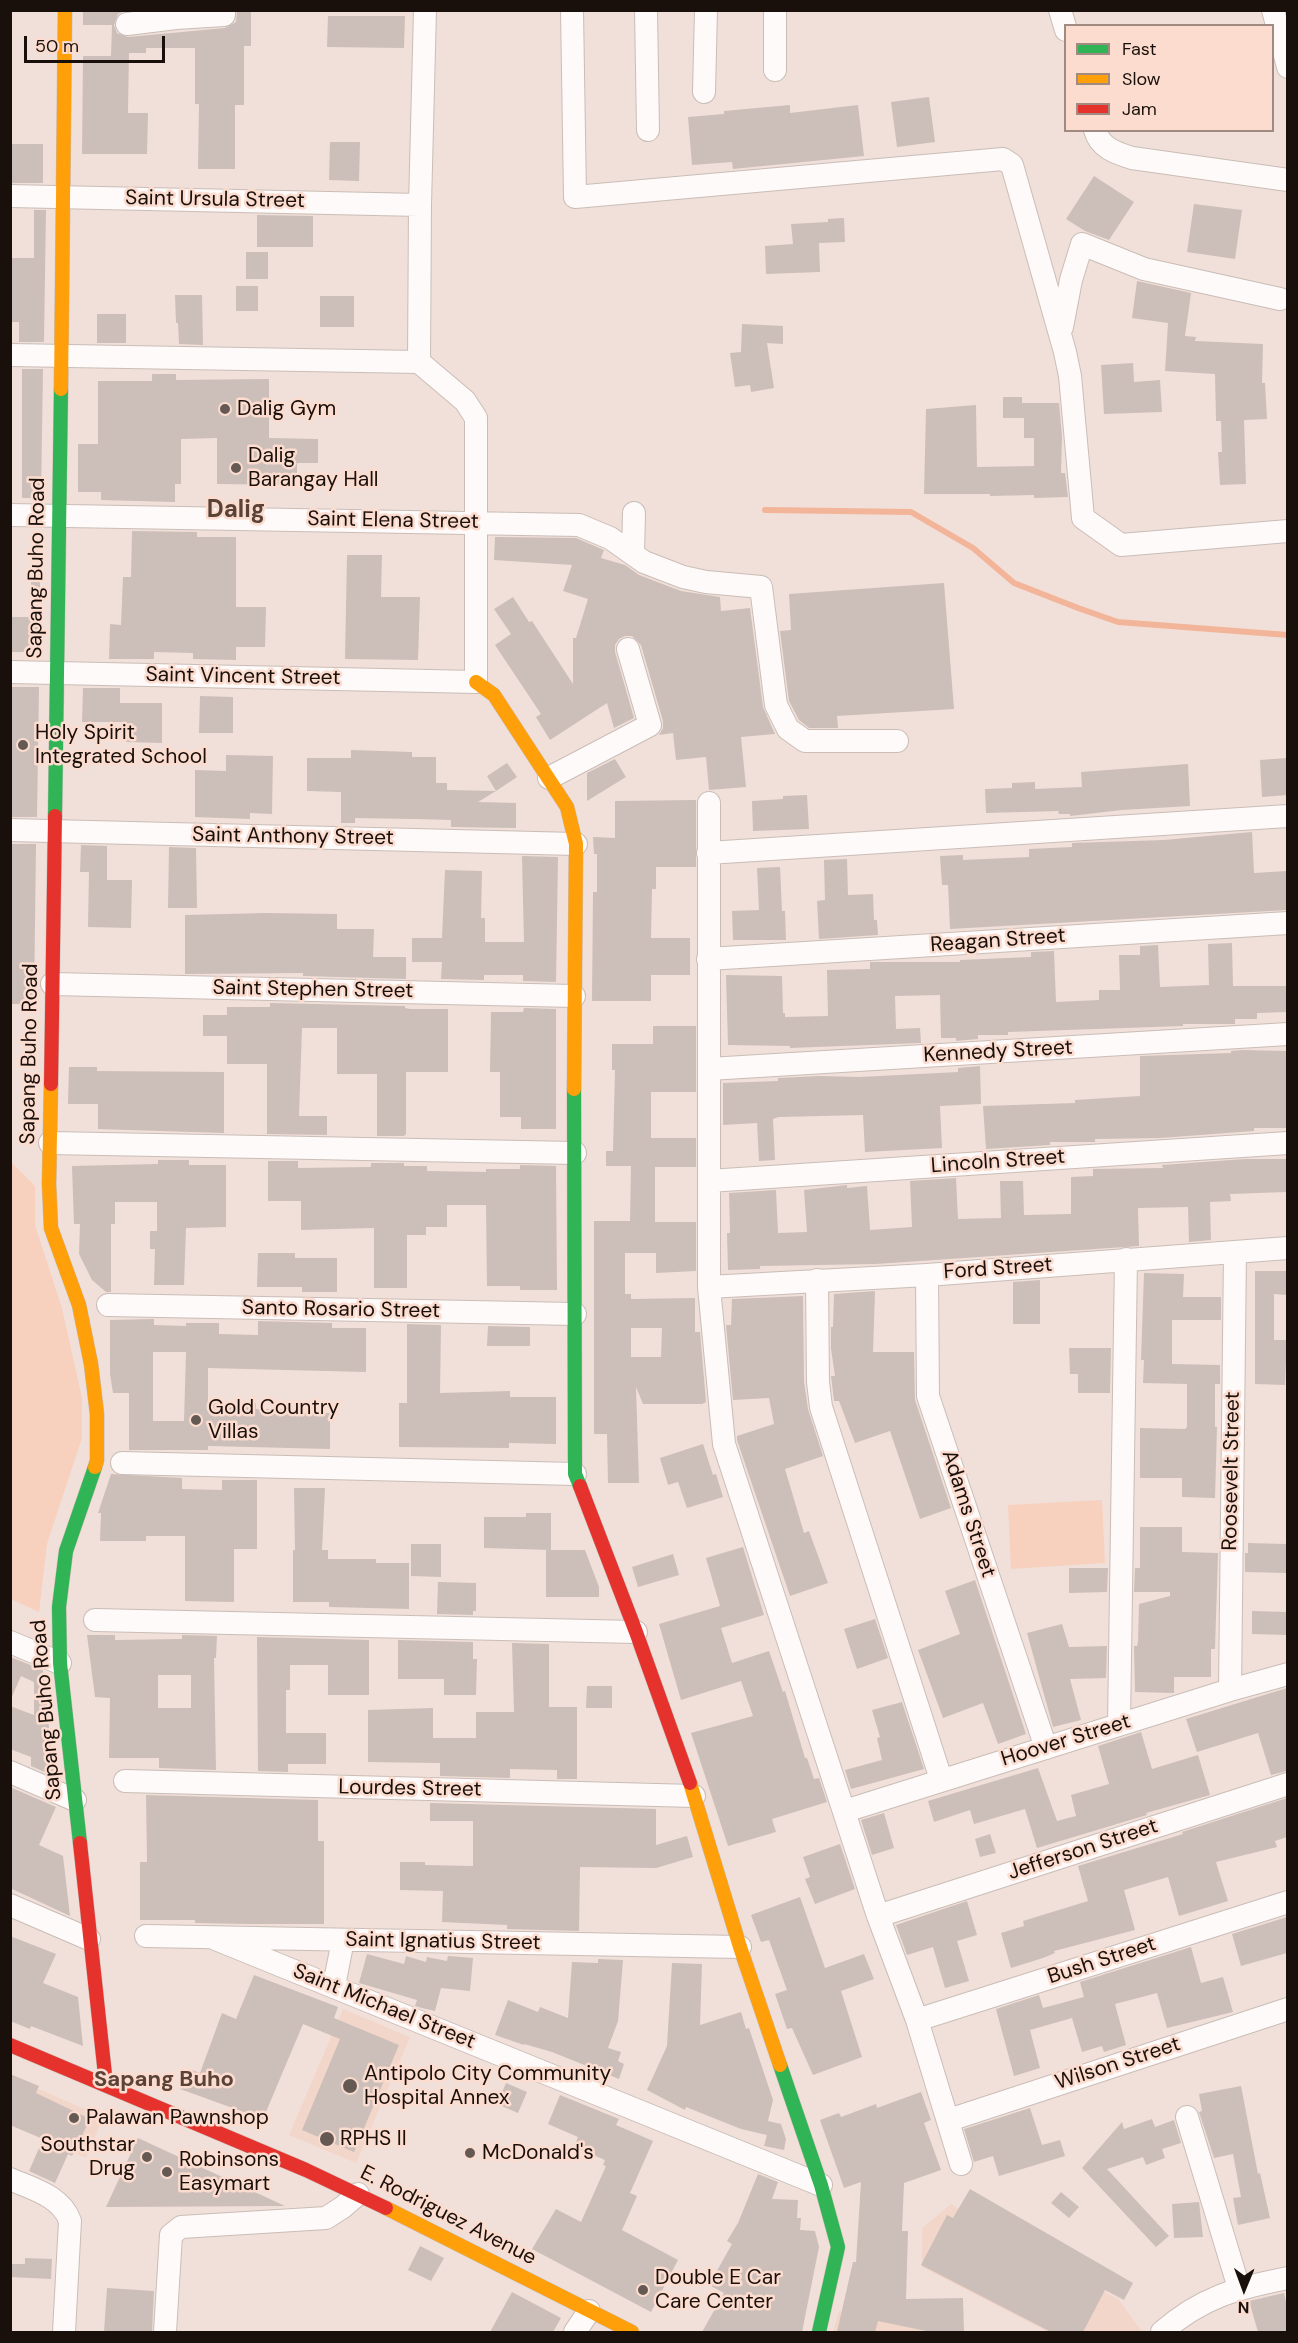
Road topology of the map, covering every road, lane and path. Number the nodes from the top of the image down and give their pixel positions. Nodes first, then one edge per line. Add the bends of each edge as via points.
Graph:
1 (65, 10) edge
2 (224, 10) edge
3 (425, 10) edge
4 (572, 10) edge
5 (646, 10) edge
6 (706, 10) edge
7 (775, 10) edge
8 (1060, 10) edge
9 (1273, 10) edge
10 (127, 24) dead end
11 (1064, 26) edge
12 (1287, 67) edge
13 (775, 70) dead end
14 (704, 92) dead end
15 (648, 130) dead end
16 (1096, 132) edge
17 (1287, 180) edge
18 (10, 196) edge
19 (64, 196) junction
20 (420, 204) junction
21 (1280, 299) dead end
22 (1061, 331) junction
23 (10, 355) edge
24 (62, 356) junction
25 (419, 362) junction
26 (634, 513) dead end
27 (10, 515) edge
28 (58, 516) junction
29 (476, 522) junction
30 (1287, 531) edge
31 (633, 554) junction
32 (628, 649) dead end
33 (10, 672) edge
34 (56, 672) junction
35 (476, 682) junction
36 (897, 741) dead end
37 (549, 778) junction
38 (709, 803) dead end
39 (1287, 816) edge
40 (10, 830) edge
41 (53, 831) junction
42 (576, 843) junction
43 (708, 853) junction
44 (1287, 923) edge
45 (708, 959) junction
46 (52, 984) junction
47 (574, 996) junction
48 (1287, 1034) edge
49 (709, 1069) junction
50 (50, 1143) junction
51 (1287, 1143) edge
52 (575, 1153) junction
53 (709, 1181) junction
54 (1287, 1248) edge
55 (1234, 1252) junction
56 (1126, 1259) junction
57 (927, 1275) junction
58 (818, 1280) junction
59 (709, 1287) junction
60 (108, 1305) dead end
61 (575, 1314) junction
62 (122, 1463) dead end
63 (575, 1474) junction
64 (95, 1620) dead end
65 (636, 1632) junction
66 (10, 1642) edge
67 (60, 1663) junction
68 (1287, 1674) edge
69 (1230, 1690) junction
70 (1119, 1724) junction
71 (1046, 1748) junction
72 (10, 1772) edge
73 (941, 1779) junction
74 (125, 1781) dead end
75 (1287, 1784) edge
76 (694, 1796) junction
77 (75, 1800) junction
78 (845, 1811) junction
79 (1287, 1902) edge
80 (10, 1905) edge
81 (878, 1916) junction
82 (146, 1936) dead end
83 (213, 1938) junction
84 (89, 1939) junction
85 (343, 1940) junction
86 (740, 1947) junction
87 (334, 1986) junction
88 (1287, 2009) edge
89 (917, 2020) junction
90 (10, 2045) edge
91 (105, 2084) junction
92 (1187, 2117) dead end
93 (949, 2120) junction
94 (961, 2164) dead end
95 (10, 2179) edge
96 (821, 2185) junction
97 (358, 2194) junction
98 (1287, 2278) edge
99 (1239, 2288) junction
100 (589, 2311) junction
101 (64, 2332) edge
102 (165, 2332) edge
103 (575, 2332) edge
104 (632, 2332) edge
105 (819, 2332) edge
106 (1162, 2332) edge

1 - 19 street, Sapang Buho Road
2 - 10 street via 224,15
3 - 20 street
4 - 22 street via 574,197 1003,159 1012,165
5 - 15 street
6 - 14 street
7 - 13 street
8 - 11 street
9 - 12 street
16 - 17 street via 1110,151 1132,158
18 - 19 street, Saint Ursula Street
19 - 20 street, Saint Ursula Street
19 - 24 street, Sapang Buho Road
20 - 25 street
21 - 22 street via 1144,269 1082,244
22 - 30 street via 1070,376 1083,518 1121,545
23 - 24 street
24 - 25 street
24 - 28 street, Sapang Buho Road
25 - 29 street via 465,401 476,418
26 - 31 street
27 - 28 street, Saint Elena Street
28 - 29 street, Saint Elena Street
28 - 34 street, Sapang Buho Road
29 - 31 street, Saint Elena Street via 579,525 610,538
29 - 35 street
31 - 36 street, Saint Elena Street via 683,578 761,587 776,705 788,729 805,741
32 - 37 street via 650,725
33 - 34 street, Saint Vincent Street
34 - 35 street, Saint Vincent Street
34 - 41 street, Sapang Buho Road
35 - 37 street via 494,695
37 - 42 street via 567,807
38 - 43 street
39 - 43 street
40 - 41 street, Saint Anthony Street
41 - 42 street, Saint Anthony Street
41 - 46 street, Sapang Buho Road
42 - 47 street
43 - 45 street
44 - 45 street, Reagan Street
45 - 49 street
46 - 47 street, Saint Stephen Street
46 - 50 street, Sapang Buho Road
47 - 52 street
48 - 49 street, Kennedy Street
49 - 53 street
50 - 52 street
50 - 67 street, Sapang Buho Road via 51,1228 79,1305 97,1414 97,1460 66,1551 59,1607
51 - 53 street, Lincoln Street
52 - 61 street
53 - 59 street
54 - 55 street, Ford Street
55 - 56 street, Ford Street
55 - 69 street, Roosevelt Street
56 - 57 street, Ford Street
56 - 70 street
57 - 58 street, Ford Street
57 - 71 street, Adams Street via 928,1396
58 - 59 street, Ford Street
58 - 73 street via 821,1407
59 - 78 street via 724,1444
60 - 61 street, Santo Rosario Street
61 - 63 street
62 - 63 street
63 - 65 street
64 - 65 street
65 - 76 street
66 - 67 street
67 - 77 street, Sapang Buho Road
68 - 69 street, Hoover Street
69 - 70 street, Hoover Street
70 - 71 street, Hoover Street
71 - 73 street, Hoover Street
72 - 77 street
73 - 78 street, Hoover Street
74 - 76 street, Lourdes Street
75 - 81 street, Jefferson Street
76 - 86 street
77 - 84 street, Sapang Buho Road
78 - 81 street
79 - 89 street, Bush Street
80 - 84 street
81 - 89 street
82 - 83 street, Saint Ignatius Street
83 - 85 street, Saint Ignatius Street
83 - 87 street, Saint Michael Street
84 - 91 street, Sapang Buho Road
85 - 86 street, Saint Ignatius Street
85 - 87 street
86 - 96 street
87 - 96 street, Saint Michael Street
88 - 93 street, Wilson Street
89 - 93 street
90 - 91 street, E. Rodriguez Avenue
91 - 97 street, E. Rodriguez Avenue
92 - 99 street
93 - 94 street
95 - 101 street via 57,2200 67,2211 70,2221
96 - 105 street via 838,2247
97 - 100 street, E. Rodriguez Avenue
97 - 102 street via 326,2218 181,2227 171,2235
98 - 99 street
99 - 106 street via 1217,2296
100 - 103 street
100 - 104 street, E. Rodriguez Avenue

